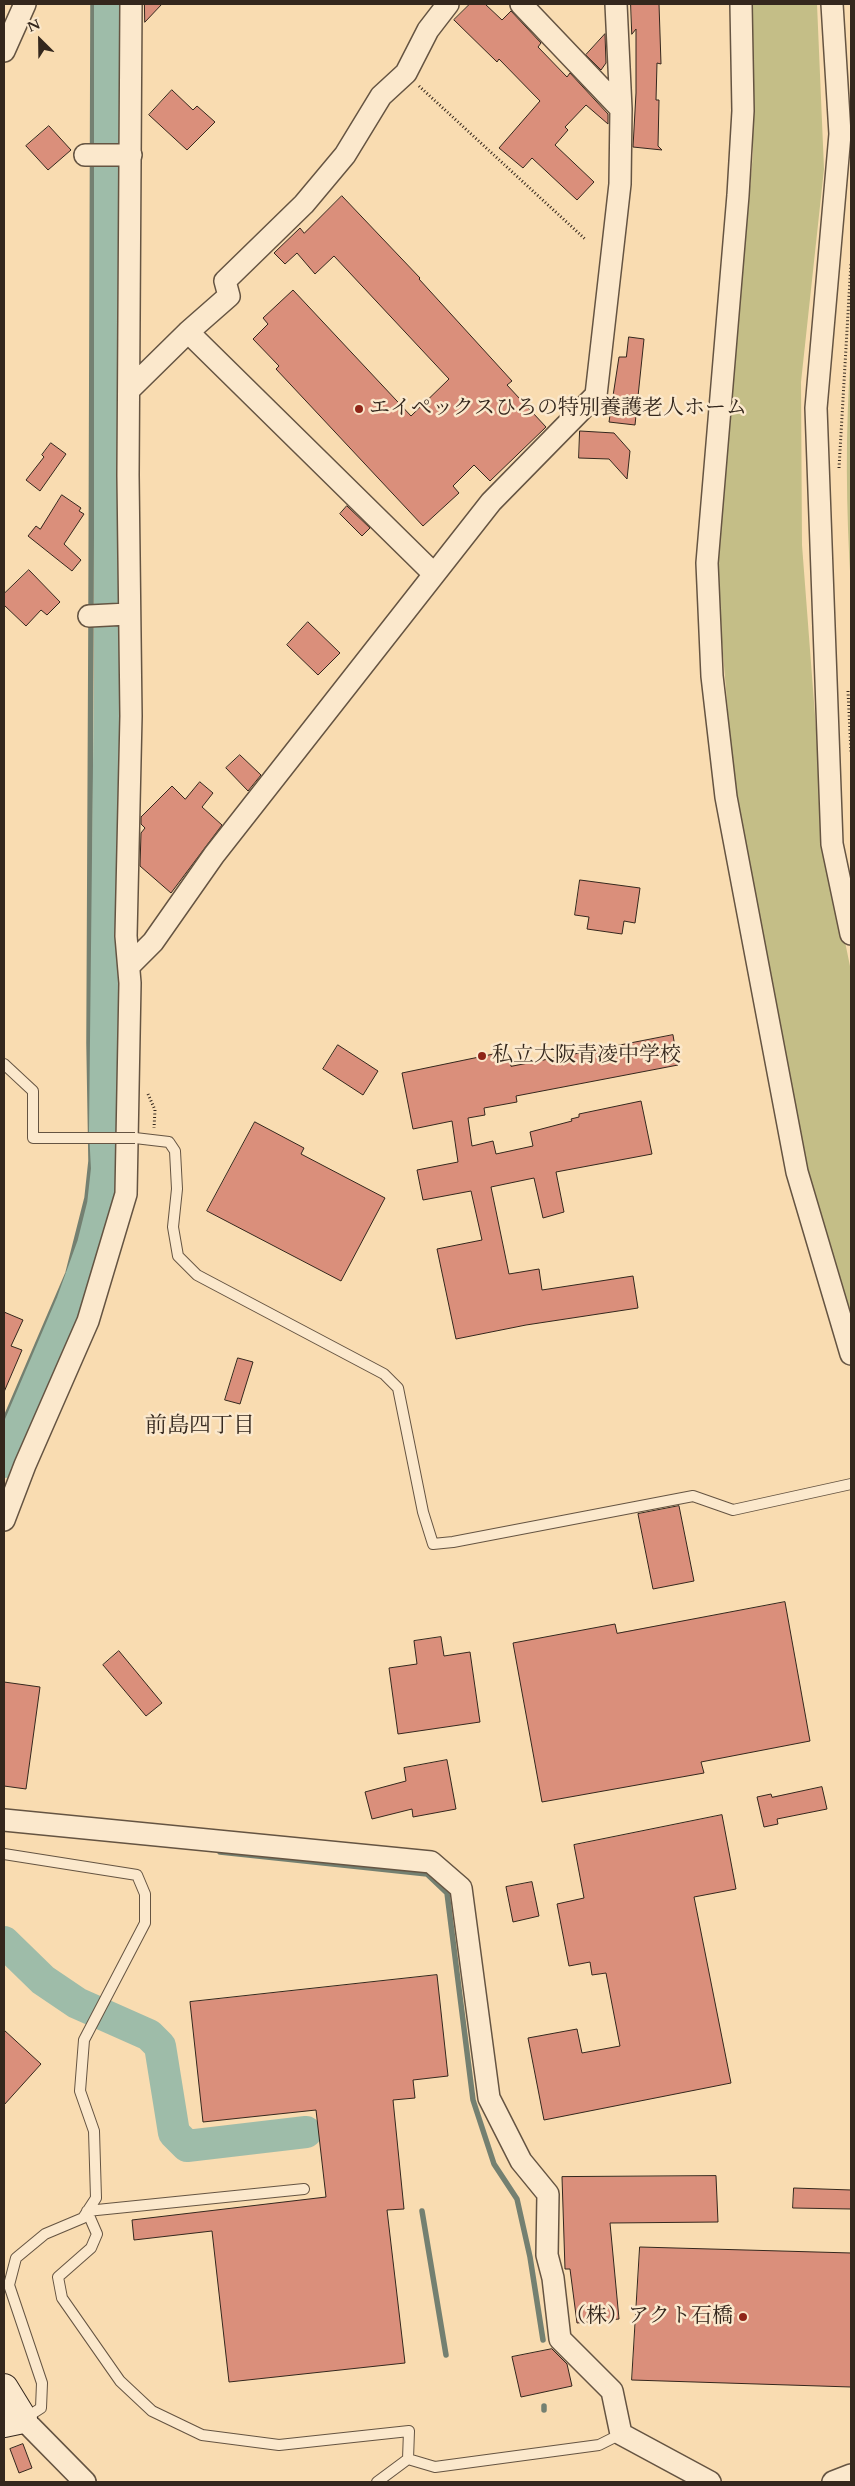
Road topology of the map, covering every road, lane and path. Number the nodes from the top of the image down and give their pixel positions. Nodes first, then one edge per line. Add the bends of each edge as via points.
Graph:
1 (25, 4) edge
2 (131, 4) edge
3 (448, 4) edge
4 (521, 4) edge
5 (616, 4) edge
6 (741, 4) edge
7 (832, 4) edge
8 (4, 51) edge
9 (406, 73) junction
10 (621, 108) junction
11 (85, 155) dead end
12 (131, 155) junction
13 (585, 239) dead end
14 (851, 262) edge
15 (188, 332) junction
16 (129, 390) junction
17 (839, 474) dead end
18 (434, 574) junction
19 (128, 614) junction
20 (89, 616) dead end
21 (848, 683) dead end
22 (851, 753) edge
23 (851, 934) edge
24 (130, 965) junction
25 (4, 1064) edge
26 (851, 1354) edge
27 (851, 1484) edge
28 (4, 1520) edge
29 (4, 1820) edge
30 (4, 1854) edge
31 (304, 2189) dead end
32 (87, 2211) junction
33 (4, 2388) edge
34 (13, 2421) edge
35 (621, 2434) junction
36 (408, 2459) junction
37 (851, 2475) edge
38 (84, 2482) edge
39 (377, 2482) edge
40 (710, 2482) edge
41 (832, 2482) edge

1 - 8 street
2 - 12 street
3 - 9 street via 428,30
4 - 10 street
5 - 10 street
6 - 26 street via 743,112 738,195 707,563 712,676 726,797 797,1172
7 - 23 street via 840,134 816,408 832,844
9 - 13 path
9 - 15 street via 381,96 345,155 304,204 225,281 229,296
10 - 18 street via 620,184 596,395 492,502
11 - 12 street
12 - 16 street
14 - 17 path
15 - 16 street
15 - 18 street
16 - 19 street
18 - 24 street via 214,855 153,942
19 - 20 street
19 - 24 street via 131,716 126,936
21 - 22 path
24 - 28 street via 126,1194 88,1321
25 - 27 lane, bridge via 33,1091 33,1138 135,1138 169,1142 176,1152 177,1190 173,1227 178,1256 197,1275 384,1374 398,1388 423,1512 433,1544 693,1496 733,1510
29 - 35 street via 431,1862 461,1888 489,2098 521,2161 548,2194 547,2255 560,2339 612,2392
30 - 32 lane via 137,1875 145,1894 145,1923 84,2040 80,2091 94,2131 96,2198
31 - 32 lane
32 - 34 lane via 83,2218 45,2234 16,2258 10,2285 42,2383 41,2408
32 - 36 lane via 97,2234 91,2248 58,2277 62,2298 120,2381 152,2411 202,2436 279,2445 408,2432
33 - 34 street
34 - 38 street
35 - 36 lane via 598,2445 435,2467
35 - 40 street
36 - 39 lane
37 - 41 street

